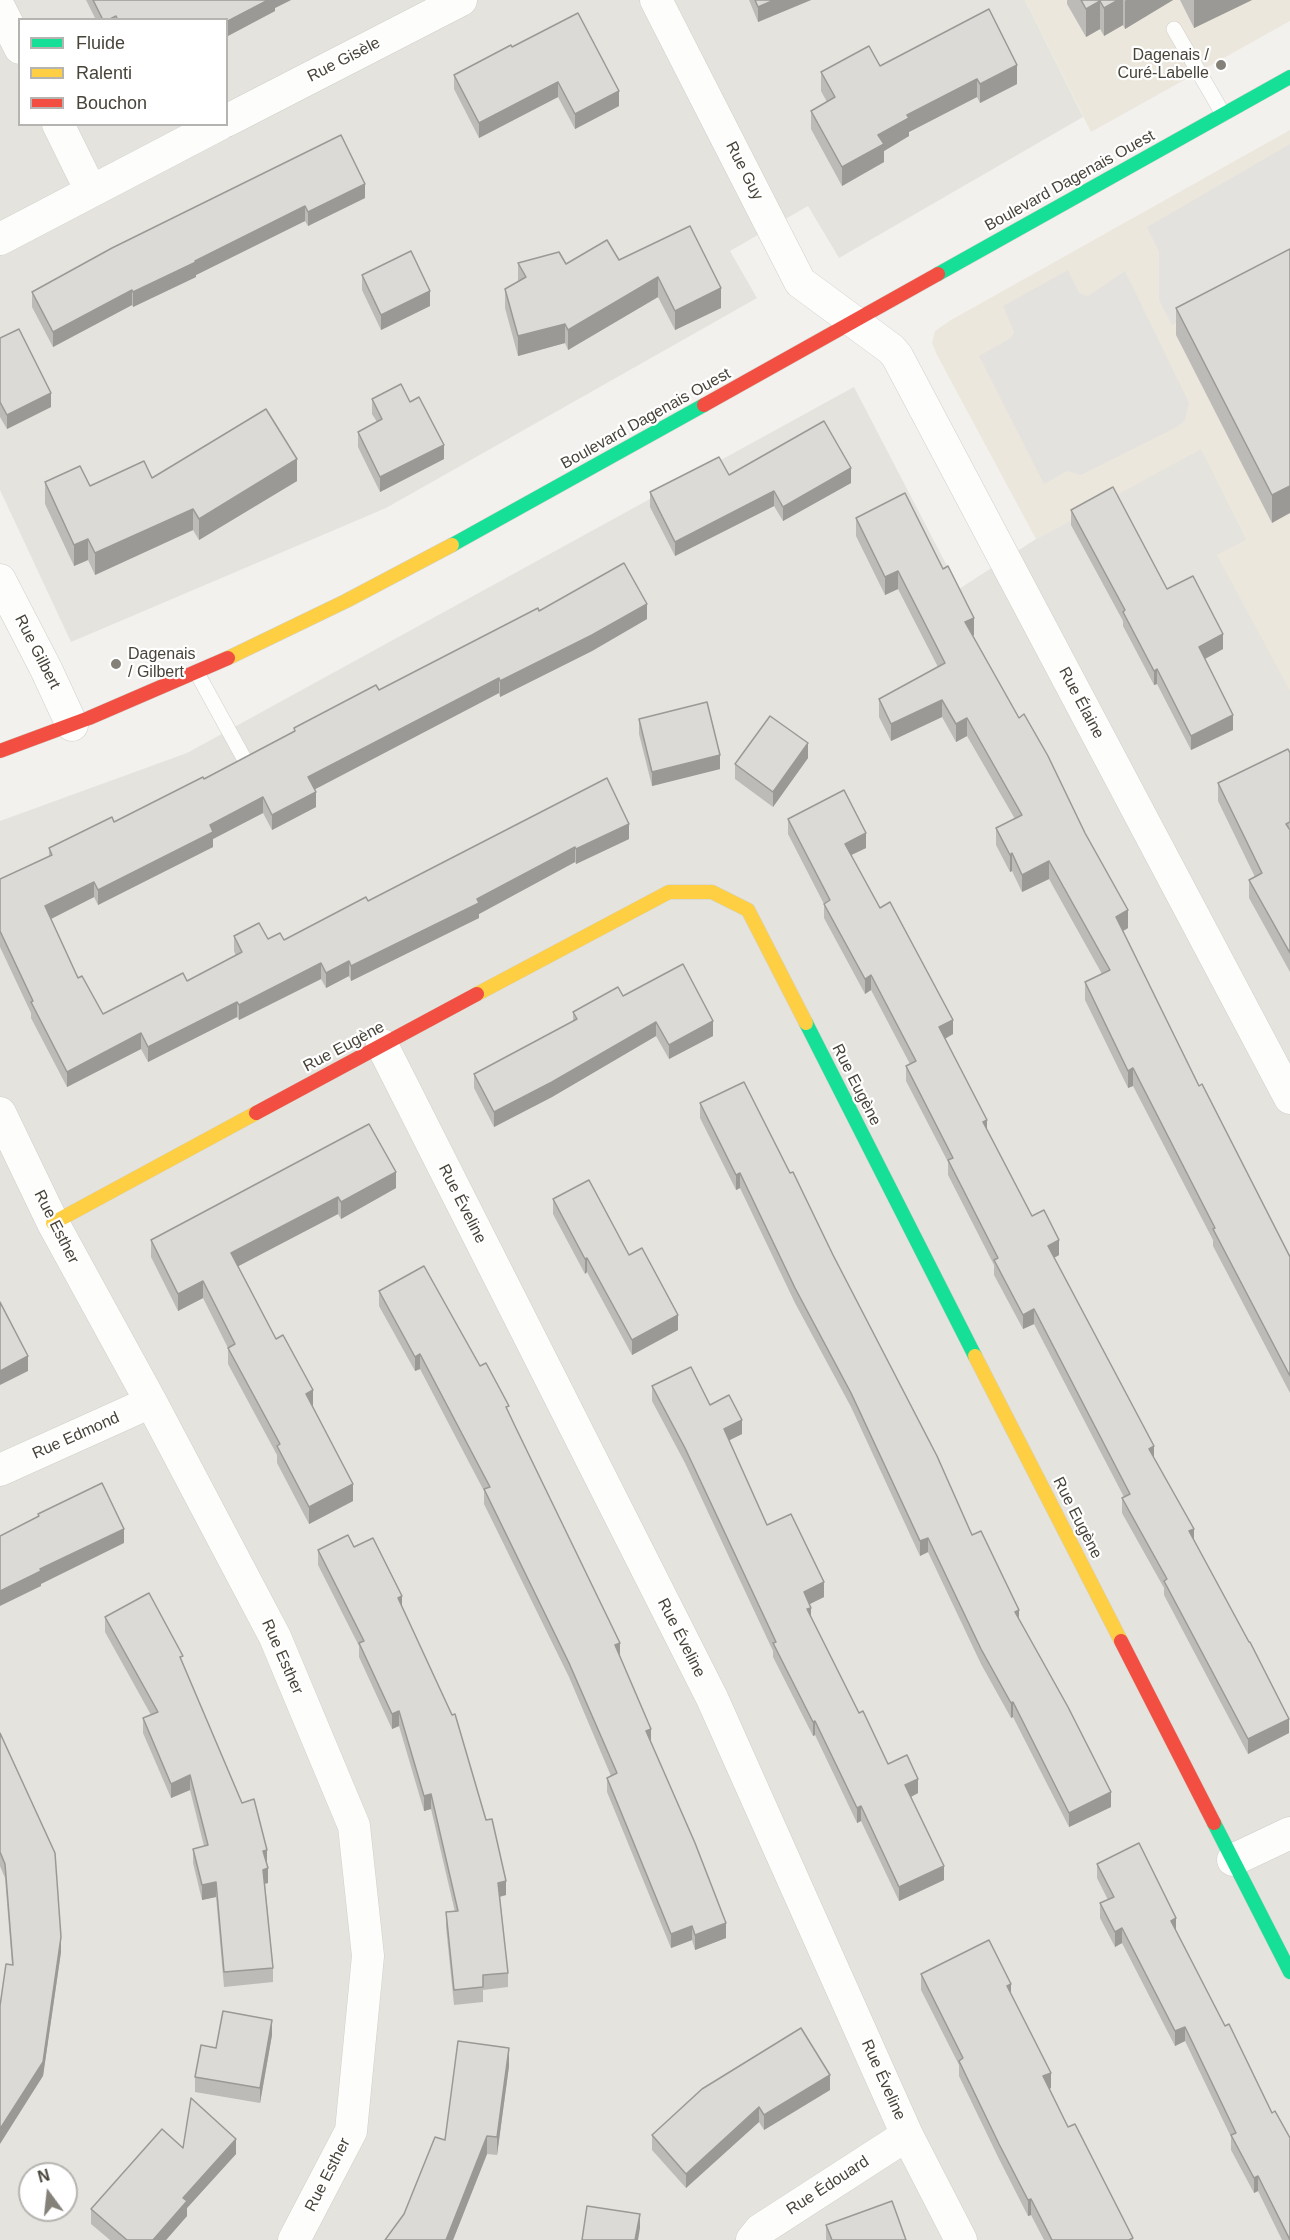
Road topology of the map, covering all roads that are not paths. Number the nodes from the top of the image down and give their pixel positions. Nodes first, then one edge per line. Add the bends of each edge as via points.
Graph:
1 (656, 0) edge
2 (453, 2) edge
3 (0, 9) edge
4 (1174, 29) dead end
5 (18, 44) edge
6 (1290, 77) edge
7 (1223, 114) junction
8 (228, 120) edge
9 (59, 126) edge
10 (216, 126) edge
11 (91, 191) junction
12 (0, 239) edge
13 (854, 321) junction
14 (0, 579) edge
15 (197, 673) junction
16 (72, 725) junction
17 (0, 751) edge
18 (246, 762) edge
19 (382, 1045) junction
20 (1290, 1098) edge
21 (0, 1113) edge
22 (53, 1223) junction
23 (151, 1402) junction
24 (0, 1470) edge
25 (1290, 1833) edge
26 (1233, 1860) junction
27 (1290, 1972) edge
28 (907, 2135) junction
29 (294, 2240) edge
30 (752, 2240) edge
31 (961, 2240) edge

1 - 13 street, Rue Guy via 800,282
2 - 8 street, Rue Gisèle
3 - 5 street
4 - 7 lane
6 - 7 street, Boulevard Dagenais Ouest
7 - 13 street, Boulevard Dagenais Ouest
9 - 11 street
10 - 11 street
11 - 12 street
13 - 15 street, Boulevard Dagenais Ouest via 437,554
13 - 20 street, Rue Élaine via 891,349 902,365
14 - 16 street, Rue Gilbert
15 - 16 street, Boulevard Dagenais Ouest
15 - 18 lane
16 - 17 street, Boulevard Dagenais Ouest
19 - 22 street, Rue Eugène
19 - 26 street, Rue Eugène via 669,892 712,892 748,910
19 - 28 street, Rue Éveline via 711,1698
21 - 22 street, Rue Esther
22 - 23 street, Rue Esther
23 - 24 street, Rue Edmond
23 - 29 street, Rue Esther via 274,1637 354,1826 368,1956 351,2131
25 - 26 street
26 - 27 street, Rue Eugène
28 - 30 street, Rue Édouard via 760,2230
28 - 31 street, Rue Éveline

